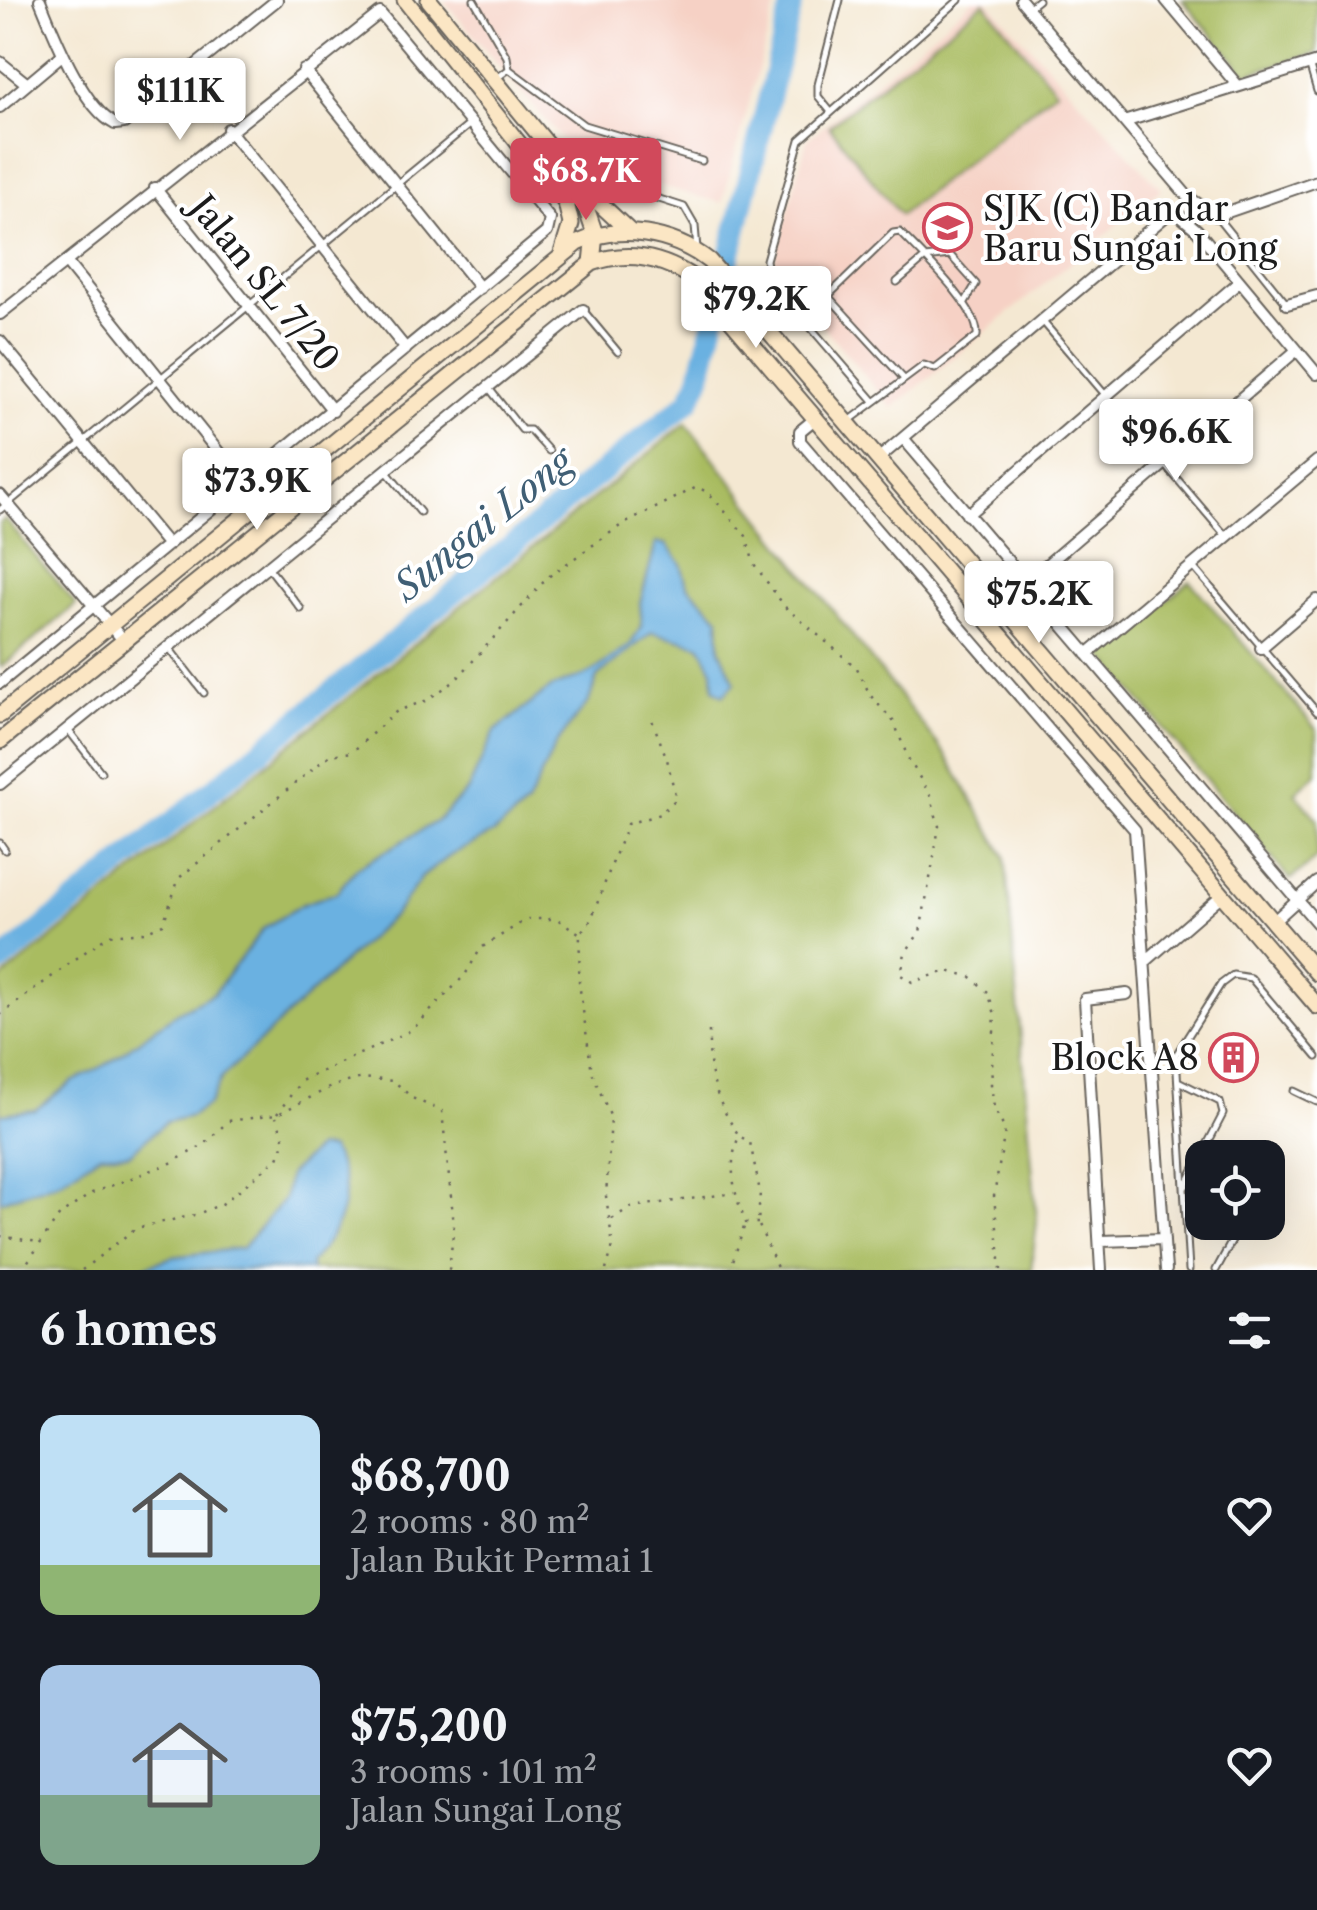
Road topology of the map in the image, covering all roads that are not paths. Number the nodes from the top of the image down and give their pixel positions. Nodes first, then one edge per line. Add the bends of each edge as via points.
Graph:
1 (40, 0) edge
2 (278, 0) edge
3 (404, 0) edge
4 (428, 0) edge
5 (474, 0) edge
6 (840, 0) edge
7 (959, 0) edge
8 (1166, 0) edge
9 (1029, 3) edge
10 (62, 54) junction
11 (0, 62) edge
12 (1313, 63) edge
13 (509, 69) junction
14 (304, 70) junction
15 (495, 80) junction
16 (26, 83) junction
17 (1238, 86) junction
18 (1317, 91) edge
19 (0, 106) edge
20 (831, 112) junction
21 (1127, 120) junction
22 (472, 123) junction
23 (228, 129) junction
24 (702, 161) dead end
25 (572, 175) junction
26 (1317, 181) edge
27 (396, 185) junction
28 (155, 188) junction
29 (1216, 216) junction
30 (629, 231) junction
31 (594, 234) junction
32 (323, 247) junction
33 (560, 256) junction
34 (703, 256) junction
35 (925, 258) junction
36 (66, 262) junction
37 (592, 264) junction
38 (897, 282) dead end
39 (1238, 283) junction
40 (480, 288) junction
41 (828, 296) junction
42 (1317, 296) edge
43 (964, 304) junction
44 (1287, 304) joint
45 (248, 306) junction
46 (583, 310) joint
47 (0, 314) edge
48 (804, 319) junction
49 (1042, 321) junction
50 (0, 342) edge
51 (406, 349) junction
52 (1297, 350) junction
53 (618, 352) dead end
54 (1317, 374) edge
55 (904, 379) junction
56 (160, 380) junction
57 (488, 386) junction
58 (1108, 394) junction
59 (874, 401) junction
60 (333, 411) junction
61 (818, 416) junction
62 (847, 423) junction
63 (903, 438) junction
64 (83, 442) junction
65 (549, 452) dead end
66 (878, 459) junction
67 (1317, 460) edge
68 (1168, 465) junction
69 (384, 469) junction
70 (244, 484) junction
71 (2, 503) edge
72 (420, 512) dead end
73 (967, 515) junction
74 (1226, 536) junction
75 (168, 545) junction
76 (1192, 565) junction
77 (268, 566) junction
78 (1025, 584) junction
79 (1317, 600) edge
80 (1001, 604) junction
81 (94, 606) junction
82 (301, 609) dead end
83 (110, 625) junction
84 (123, 640) junction
85 (168, 648) junction
86 (1262, 648) junction
87 (1086, 654) junction
88 (0, 683) edge
89 (204, 694) dead end
90 (1317, 712) edge
91 (0, 715) edge
92 (67, 729) junction
93 (0, 741) edge
94 (101, 772) dead end
95 (0, 784) edge
96 (0, 843) edge
97 (6, 850) dead end
98 (1317, 882) edge
99 (1222, 895) junction
100 (1298, 899) junction
101 (1273, 922) junction
102 (1317, 922) edge
103 (1146, 961) junction
104 (1317, 973) edge
105 (1127, 994) dead end
106 (1317, 1006) edge
107 (1317, 1057) edge
108 (1178, 1081) junction
109 (1294, 1091) dead end
110 (1317, 1102) edge
111 (1184, 1189) junction
112 (1184, 1205) joint
113 (1164, 1238) junction
114 (1232, 1240) edge
115 (1102, 1241) junction
116 (1101, 1270) edge
117 (1166, 1270) edge
118 (1189, 1270) edge
119 (1216, 1270) edge

1 - 10 street
2 - 10 street via 124,123 108,122
3 - 33 street via 566,202 572,224
4 - 15 street
5 - 13 lane
6 - 20 lane via 818,85
7 - 20 lane
8 - 17 street
9 - 21 street
10 - 16 street
11 - 16 street
12 - 17 street
12 - 18 lane
13 - 15 lane
13 - 24 lane via 584,125
14 - 22 street via 380,13
14 - 23 street
14 - 27 street
15 - 25 street
16 - 19 street
17 - 21 street
20 - 48 lane via 797,146 766,260 769,279
21 - 29 street via 1188,197
22 - 27 lane
22 - 40 street via 551,226
23 - 28 street
23 - 32 street
25 - 30 street
25 - 31 street
25 - 34 lane via 684,208
26 - 29 street
27 - 32 lane
27 - 40 street
28 - 36 street
28 - 45 street, Jalan SL 7/20
29 - 44 lane
30 - 31 street
30 - 34 street
31 - 33 street
31 - 37 street
32 - 45 lane
32 - 51 street
33 - 83 street
34 - 62 street
35 - 38 lane
35 - 41 lane via 893,232
35 - 43 lane
35 - 43 lane via 950,255 976,284
36 - 47 street
36 - 56 street
37 - 61 street via 641,257 679,268
37 - 84 street
39 - 49 street via 1173,210
39 - 52 street
39 - 58 street
40 - 51 street
41 - 48 lane
41 - 55 lane
42 - 44 street
43 - 55 lane via 977,322 977,336 935,370 924,364
45 - 56 lane
45 - 60 street, Jalan SL 7/20
46 - 53 lane
46 - 57 street
48 - 59 lane
49 - 58 lane
49 - 63 street
50 - 64 street
51 - 60 street
52 - 54 street
52 - 68 street
55 - 59 lane
56 - 64 lane
56 - 70 street
57 - 65 lane
57 - 69 street
58 - 68 lane
58 - 73 street
59 - 62 lane
60 - 70 street
61 - 99 street
61 - 103 street via 800,431 800,441 1135,830
62 - 66 street
63 - 66 street
63 - 73 street
64 - 71 lane
64 - 75 street
66 - 80 street
67 - 74 street
68 - 74 lane
68 - 78 street
69 - 72 lane
69 - 77 street
70 - 75 street
71 - 81 street
73 - 78 street
74 - 76 street
75 - 81 street
76 - 86 lane
76 - 87 street
77 - 82 lane
77 - 85 street
78 - 80 street
78 - 87 street
79 - 86 street
80 - 101 street
81 - 83 street
81 - 88 street
83 - 84 street
83 - 91 street
84 - 93 street
85 - 89 lane
85 - 92 street
86 - 90 lane
87 - 100 street
92 - 94 lane
92 - 95 street
96 - 97 lane
98 - 100 street
99 - 103 street
99 - 106 street
100 - 101 street
100 - 102 street
101 - 104 street
103 - 113 street
105 - 115 street via 1085,999
107 - 108 lane via 1251,978 1232,975 1176,1055
108 - 111 lane
108 - 111 lane via 1220,1102 1223,1114
109 - 110 lane
111 - 112 lane
112 - 118 lane
113 - 115 street
113 - 117 street
114 - 119 lane
115 - 116 street

